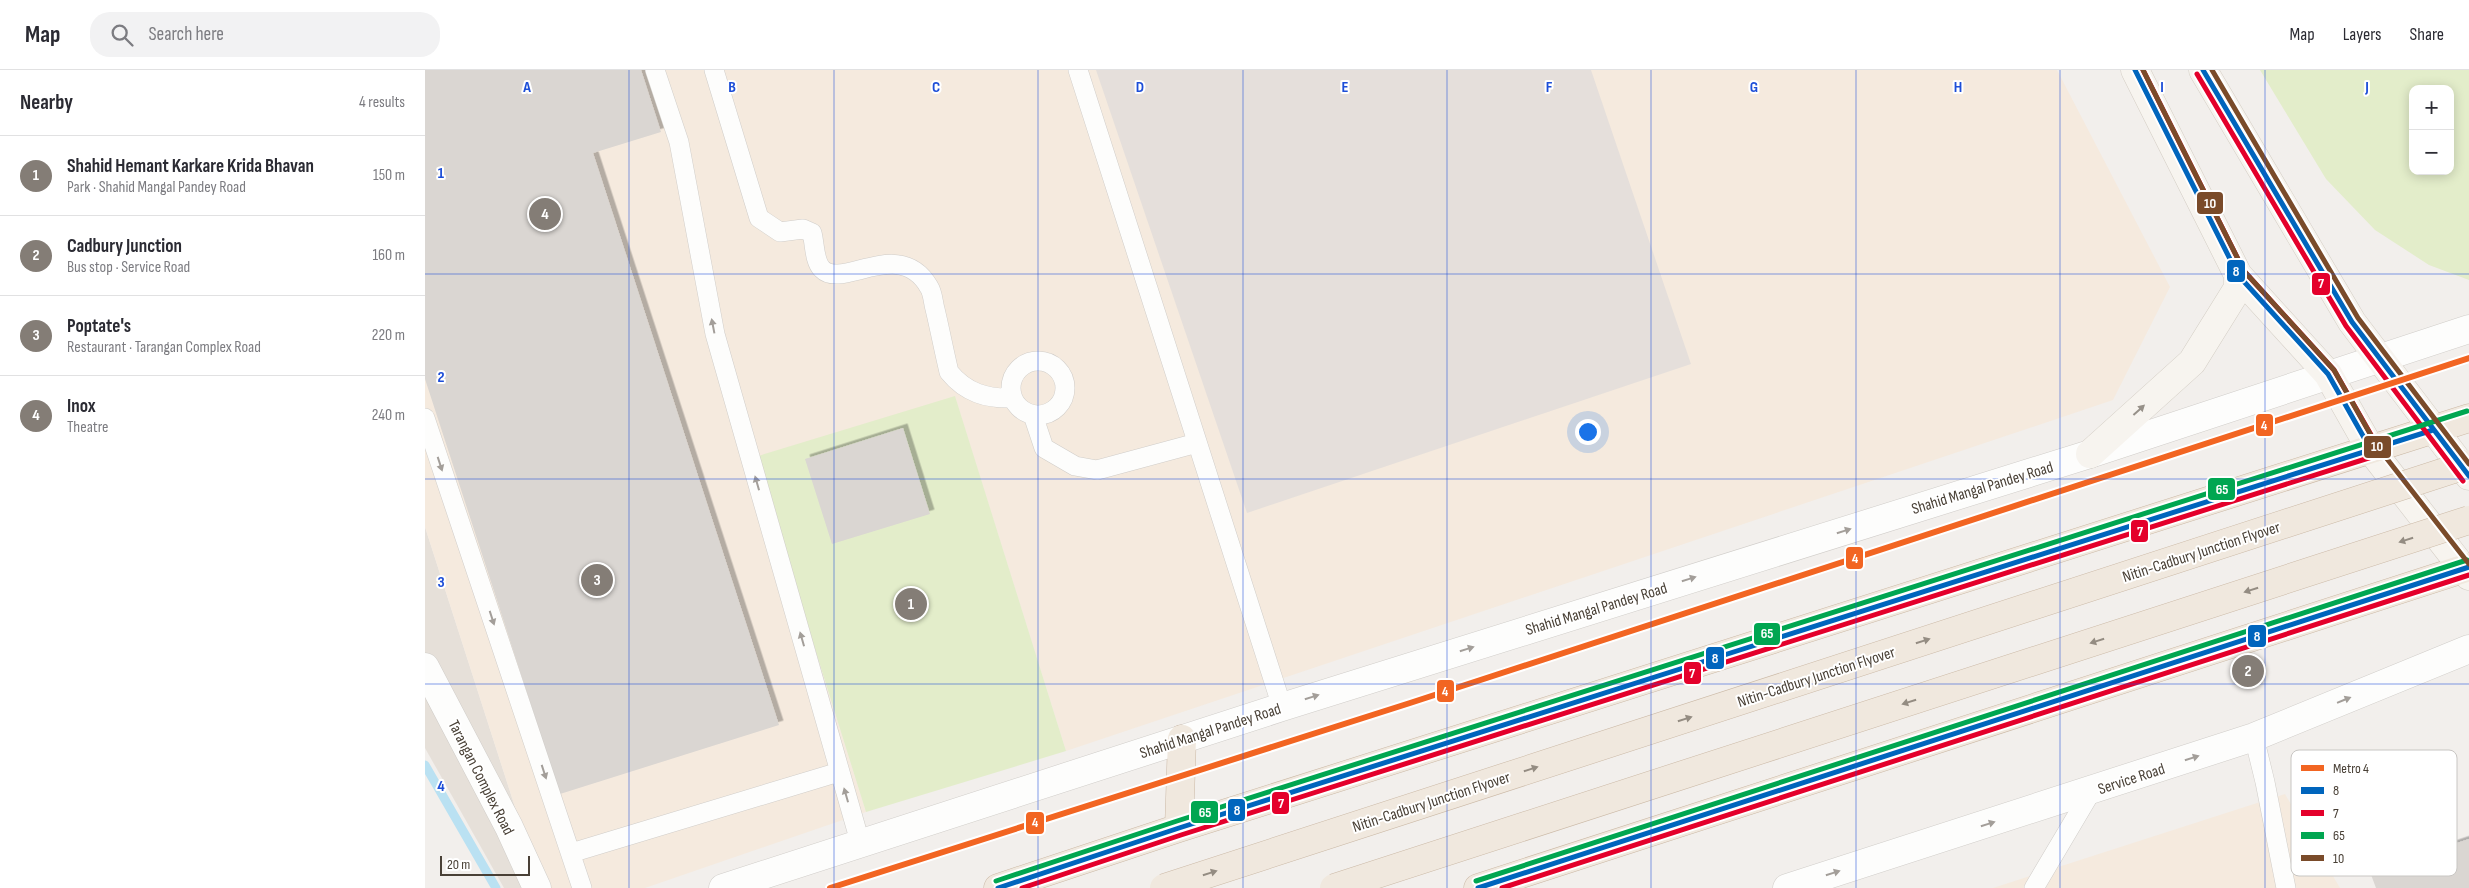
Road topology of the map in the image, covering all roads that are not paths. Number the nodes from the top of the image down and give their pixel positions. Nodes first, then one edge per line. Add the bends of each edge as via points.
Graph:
1 (655, 70) edge
2 (714, 70) edge
3 (1078, 70) edge
4 (2135, 70) edge
5 (2203, 70) edge
6 (2238, 275) junction
7 (2469, 330) edge
8 (2378, 358) junction
9 (2328, 374) junction
10 (1013, 398) junction
11 (1033, 415) junction
12 (425, 418) edge
13 (2469, 418) edge
14 (2433, 430) junction
15 (1197, 443) junction
16 (2371, 450) junction
17 (2090, 454) junction
18 (2469, 464) edge
19 (2469, 476) edge
20 (2469, 520) edge
21 (2467, 571) edge
22 (2469, 650) edge
23 (425, 667) edge
24 (1282, 707) junction
25 (2254, 737) junction
26 (1182, 739) junction
27 (839, 772) junction
28 (2091, 792) junction
29 (1179, 828) junction
30 (860, 842) junction
31 (571, 853) junction
32 (537, 888) edge
33 (583, 888) edge
34 (723, 888) edge
35 (998, 888) edge
36 (1163, 888) edge
37 (1334, 888) edge
38 (1477, 888) edge
39 (1787, 888) edge
40 (2034, 888) edge
41 (2286, 888) edge

27 -> 1 lane via 715,334 679,142
2 - 10 lane via 759,218 781,232 803,229 811,233 817,261 823,270 833,274 889,264 902,265 919,274 930,288 949,372 978,395 991,399
3 - 15 lane
4 - 6 main road
5 - 8 main road via 2351,322
6 - 9 main road
17 -> 6 main road via 2192,362 2237,288
7 - 8 street, Shahid Mangal Pandey Road
8 - 9 street, Shahid Mangal Pandey Road
8 - 14 main road
9 - 16 main road
9 - 17 street, Shahid Mangal Pandey Road
10 - 11 lane via 1024,411
10 - 11 lane via 1011,382 1020,368 1035,362 1052,366 1063,380 1063,398 1051,412
11 - 15 lane via 1044,448 1075,466 1097,470
12 -> 31 lane
13 - 14 highway
14 - 16 highway
14 - 19 main road
15 - 24 lane
16 - 21 main road
16 - 29 highway
24 -> 17 street, Shahid Mangal Pandey Road
36 -> 18 highway, Nitin-Cadbury Junction Flyover, bridge
20 -> 37 highway, bridge
21 - 38 highway
25 -> 22 street, Service Road
23 - 32 street, Tarangan Complex Road via 509,827
24 - 26 street, Shahid Mangal Pandey Road
28 -> 25 street, Service Road
25 - 41 lane
26 - 29 highway
26 - 30 street, Shahid Mangal Pandey Road
30 -> 27 lane
27 - 31 lane
39 -> 28 street, Service Road
28 - 40 lane
29 - 35 highway
30 - 34 street, Shahid Mangal Pandey Road
31 - 33 lane

